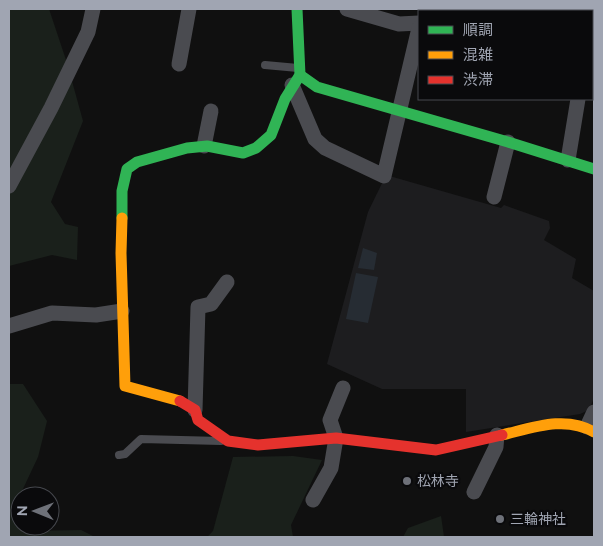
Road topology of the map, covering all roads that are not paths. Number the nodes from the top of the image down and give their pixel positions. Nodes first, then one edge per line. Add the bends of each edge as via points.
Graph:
1 (93, 9) edge
2 (188, 9) edge
3 (297, 9) edge
4 (347, 9) edge
5 (418, 23) edge
6 (418, 32) edge
7 (179, 64) dead end
8 (265, 65) dead end
9 (297, 76) junction
10 (578, 100) edge
11 (400, 110) junction
12 (211, 111) dead end
13 (508, 142) junction
14 (204, 146) junction
15 (568, 160) junction
16 (594, 170) edge
17 (9, 186) edge
18 (494, 197) dead end
19 (227, 282) dead end
20 (122, 311) junction
21 (9, 326) edge
22 (343, 388) dead end
23 (195, 410) junction
24 (594, 412) edge
25 (591, 430) edge
26 (497, 435) junction
27 (336, 438) junction
28 (228, 441) junction
29 (118, 455) dead end
30 (474, 492) dead end
31 (313, 500) dead end

1 - 17 street via 88,32
2 - 7 street
3 - 9 street
4 - 5 street via 399,24
6 - 11 street
8 - 9 lane
9 - 11 street via 317,87
9 - 11 street via 315,139 325,148 384,176
9 - 14 street via 271,135 256,148 243,153
10 - 15 street
11 - 13 street
12 - 14 street
13 - 15 street
13 - 18 street
14 - 20 street via 137,162 127,170 122,191
15 - 16 street
19 - 23 street via 211,304 198,307
20 - 21 street via 96,315 52,313
20 - 23 street via 125,386 182,402
22 - 27 street via 330,420
23 - 28 street via 198,420
24 - 25 street
25 - 26 street via 571,423 552,424
26 - 27 street via 436,450
26 - 30 street via 496,447
27 - 28 street via 258,446
27 - 31 street via 331,468
28 - 29 lane via 140,439 125,454

